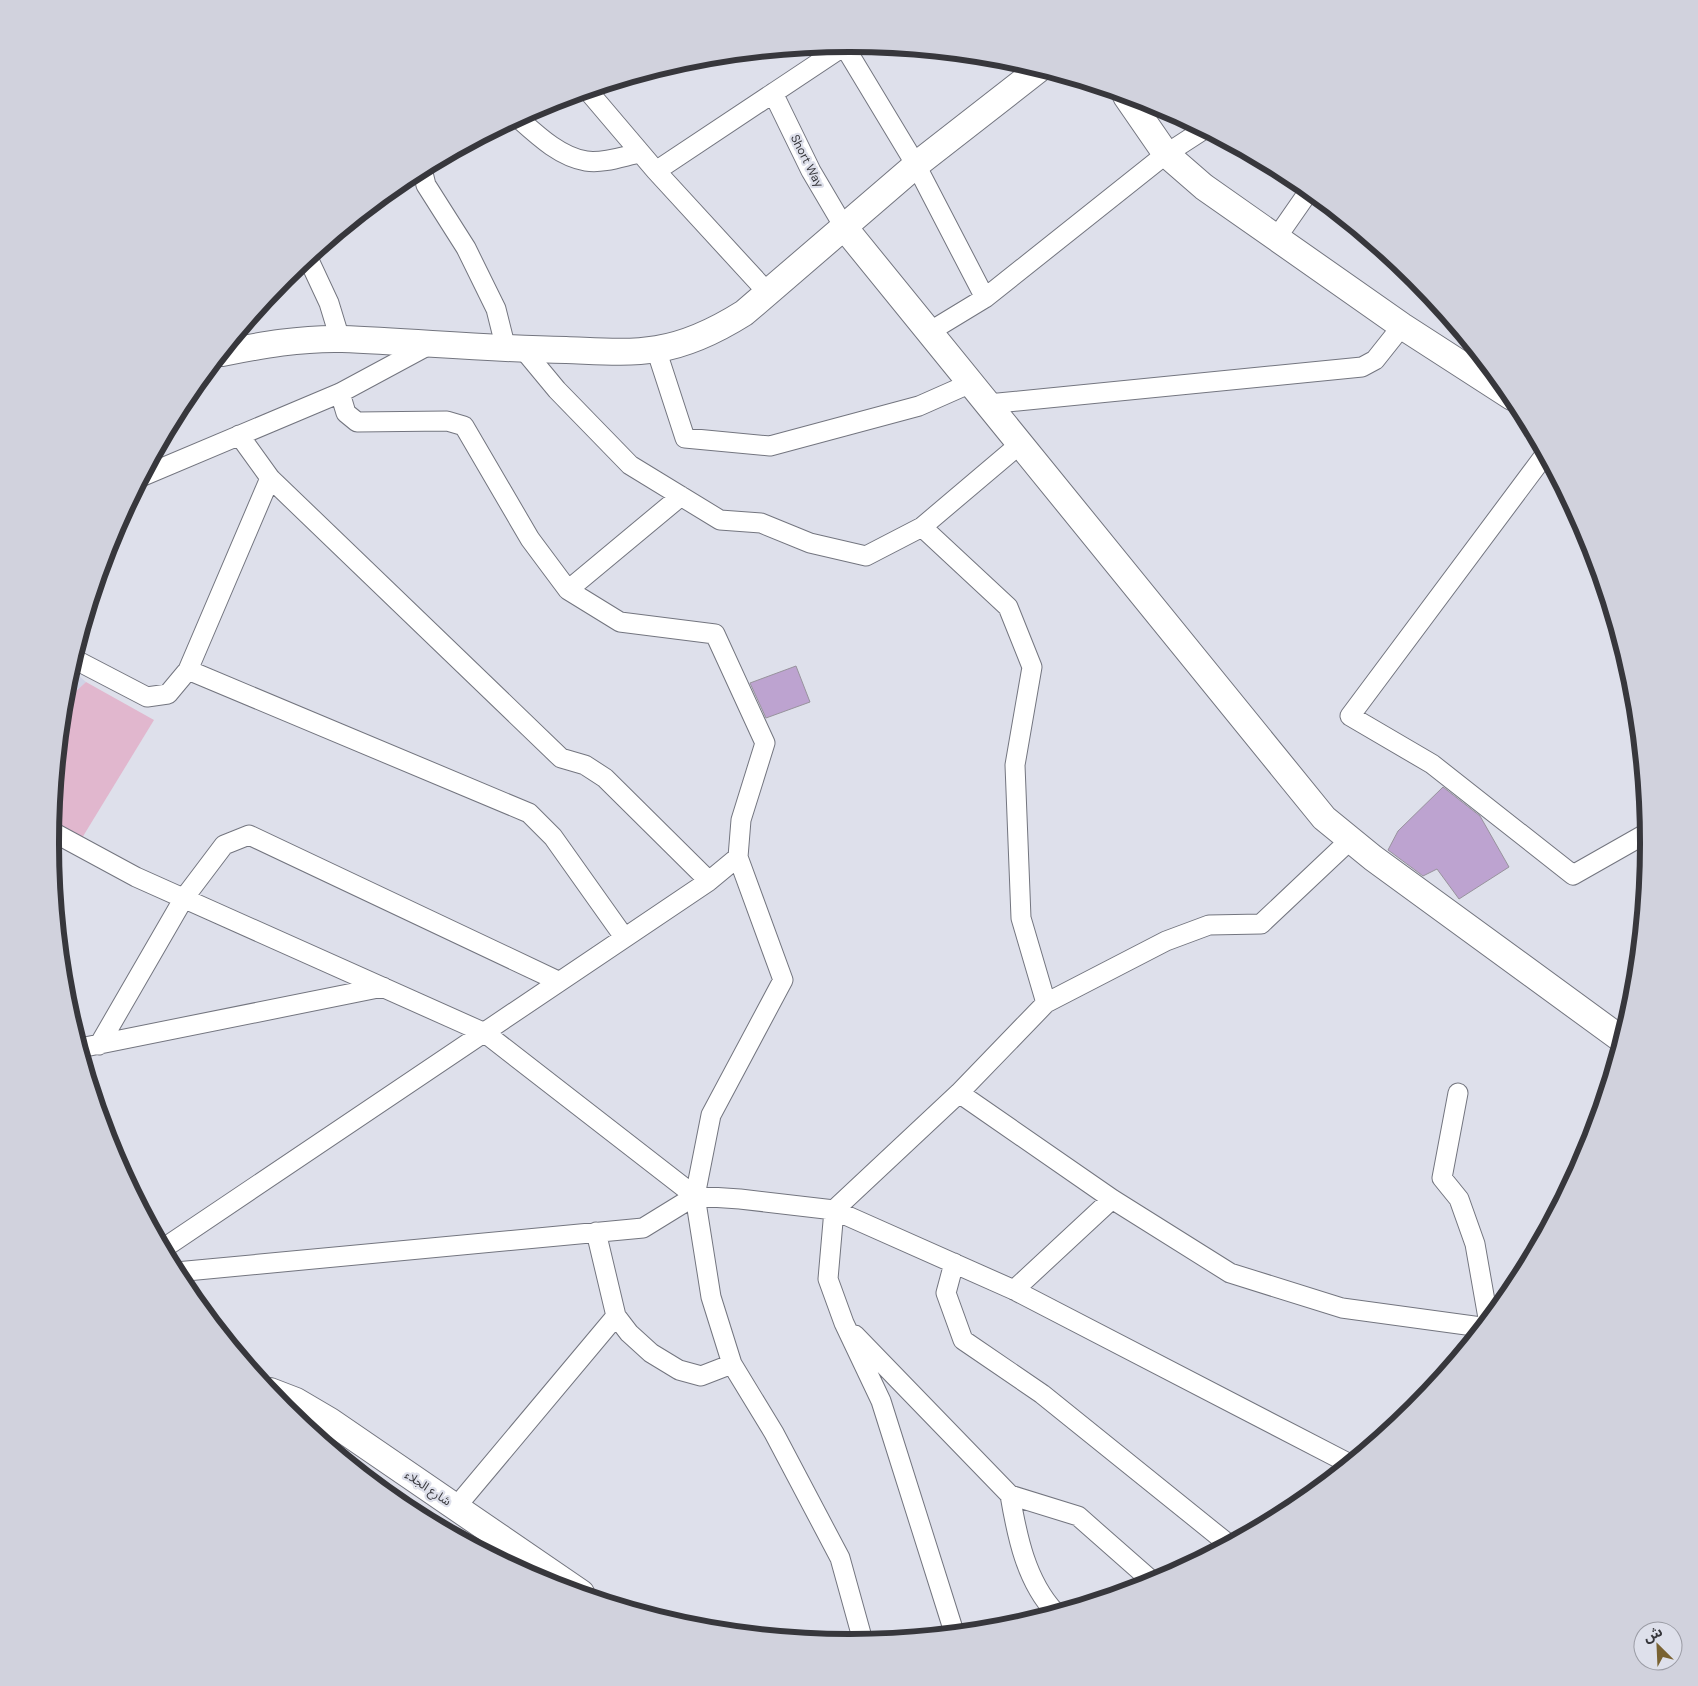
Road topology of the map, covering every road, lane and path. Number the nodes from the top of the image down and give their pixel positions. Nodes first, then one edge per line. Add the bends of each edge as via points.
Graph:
1 (849, 52) edge
2 (834, 53) edge
3 (1033, 74) edge
4 (773, 93) junction
5 (592, 95) edge
6 (1133, 105) edge
7 (524, 123) edge
8 (1198, 133) edge
9 (640, 153) junction
10 (1166, 154) junction
11 (916, 164) junction
12 (656, 171) junction
13 (424, 177) edge
14 (1304, 197) edge
15 (844, 227) junction
16 (1277, 237) junction
17 (311, 265) edge
18 (768, 293) junction
19 (985, 298) junction
20 (1402, 326) junction
21 (929, 332) junction
22 (340, 339) junction
23 (431, 344) junction
24 (515, 349) junction
25 (656, 349) junction
26 (231, 351) edge
27 (971, 383) junction
28 (1492, 384) edge
29 (340, 393) junction
30 (988, 404) junction
31 (239, 435) junction
32 (1020, 444) junction
33 (1541, 460) edge
34 (151, 473) edge
35 (270, 478) junction
36 (681, 496) junction
37 (922, 527) junction
38 (568, 590) junction
39 (80, 662) edge
40 (188, 670) junction
41 (58, 835) edge
42 (1640, 837) edge
43 (1349, 840) junction
44 (738, 857) junction
45 (709, 881) junction
46 (184, 898) junction
47 (624, 937) junction
48 (558, 982) junction
49 (383, 987) junction
50 (1046, 1003) junction
51 (485, 1032) junction
52 (1616, 1035) edge
53 (99, 1045) junction
54 (85, 1047) edge
55 (959, 1093) junction
56 (1458, 1093) dead end
57 (695, 1196) junction
58 (1112, 1199) junction
59 (834, 1210) junction
60 (596, 1232) junction
61 (168, 1245) edge
62 (954, 1263) junction
63 (185, 1271) edge
64 (1014, 1290) junction
65 (1486, 1309) edge
66 (616, 1316) junction
67 (844, 1323) junction
68 (1474, 1326) edge
69 (732, 1364) junction
70 (285, 1397) edge
71 (1343, 1459) edge
72 (1010, 1495) junction
73 (456, 1507) junction
74 (1223, 1539) edge
75 (523, 1561) edge
76 (539, 1570) edge
77 (1146, 1575) edge
78 (1051, 1608) edge
79 (952, 1627) edge
80 (861, 1634) edge

1 - 11 street
2 - 4 street
3 - 11 main road
4 - 12 street
4 - 15 street, Short Way via 811,171
5 - 9 street
6 - 10 main road
7 - 9 street via 544,140 587,162
8 - 10 street
9 - 12 street
10 - 16 main road via 1204,187
10 - 19 street
11 - 15 main road
11 - 19 street
12 - 18 street
13 - 24 street via 466,248
14 - 16 street
15 - 18 main road
15 - 21 main road
16 - 20 main road
17 - 22 street via 329,303
18 - 25 main road via 717,330 687,342
19 - 21 street
20 - 28 main road
20 - 30 street via 1375,360 1362,367
21 - 27 main road
22 - 23 main road
22 - 26 main road via 275,342
23 - 24 main road
23 - 29 street
24 - 25 main road
24 - 36 street via 630,465
25 - 27 street via 685,438 770,446 919,406
27 - 30 main road
29 - 31 street
29 - 38 street via 346,413 356,422 447,421 464,426 530,539
30 - 32 main road
31 - 34 street
31 - 35 street
32 - 37 street
32 - 43 main road via 1303,795
33 - 42 street via 1350,716 1432,764 1573,875
35 - 40 street
35 - 45 street via 562,758 585,765 605,778
36 - 37 street via 720,520 761,523 810,543 866,556
36 - 38 street
37 - 50 street via 1008,607 1032,667 1015,765 1021,918
38 - 44 street via 620,622 715,634 766,742 740,820
39 - 40 street via 147,697 168,694
40 - 47 street via 529,813 552,837
41 - 46 street via 136,877
43 - 50 street via 1261,924 1209,925 1174,938
43 - 52 main road
44 - 45 street
44 - 57 street via 783,980 711,1115
45 - 47 street
46 - 48 street via 224,845 249,835
46 - 49 street
46 - 53 street
47 - 48 street
48 - 51 street
49 - 51 street
49 - 53 street
50 - 55 street
51 - 57 street
51 - 61 street
53 - 54 street
55 - 58 street
55 - 59 street
56 - 65 street via 1442,1178 1459,1198 1475,1244
57 - 59 street
57 - 60 street via 643,1228
57 - 69 street via 711,1297
58 - 64 street
58 - 68 street via 1230,1272 1342,1308
59 - 62 street
59 - 67 street via 828,1279
60 - 63 street
60 - 66 street
62 - 64 street
62 - 74 street via 946,1293 963,1340 1042,1394
64 - 71 street
66 - 69 street via 651,1353 679,1370 701,1376
66 - 73 street
67 - 72 street
67 - 79 street via 881,1401
69 - 80 street via 774,1433 840,1558
70 - 73 main road, شارع الجلاء via 330,1421
72 - 77 street via 1078,1516
72 - 78 street via 1019,1546
73 - 75 main road, شارع الجلاء
75 - 76 main road, شارع الجلاء

